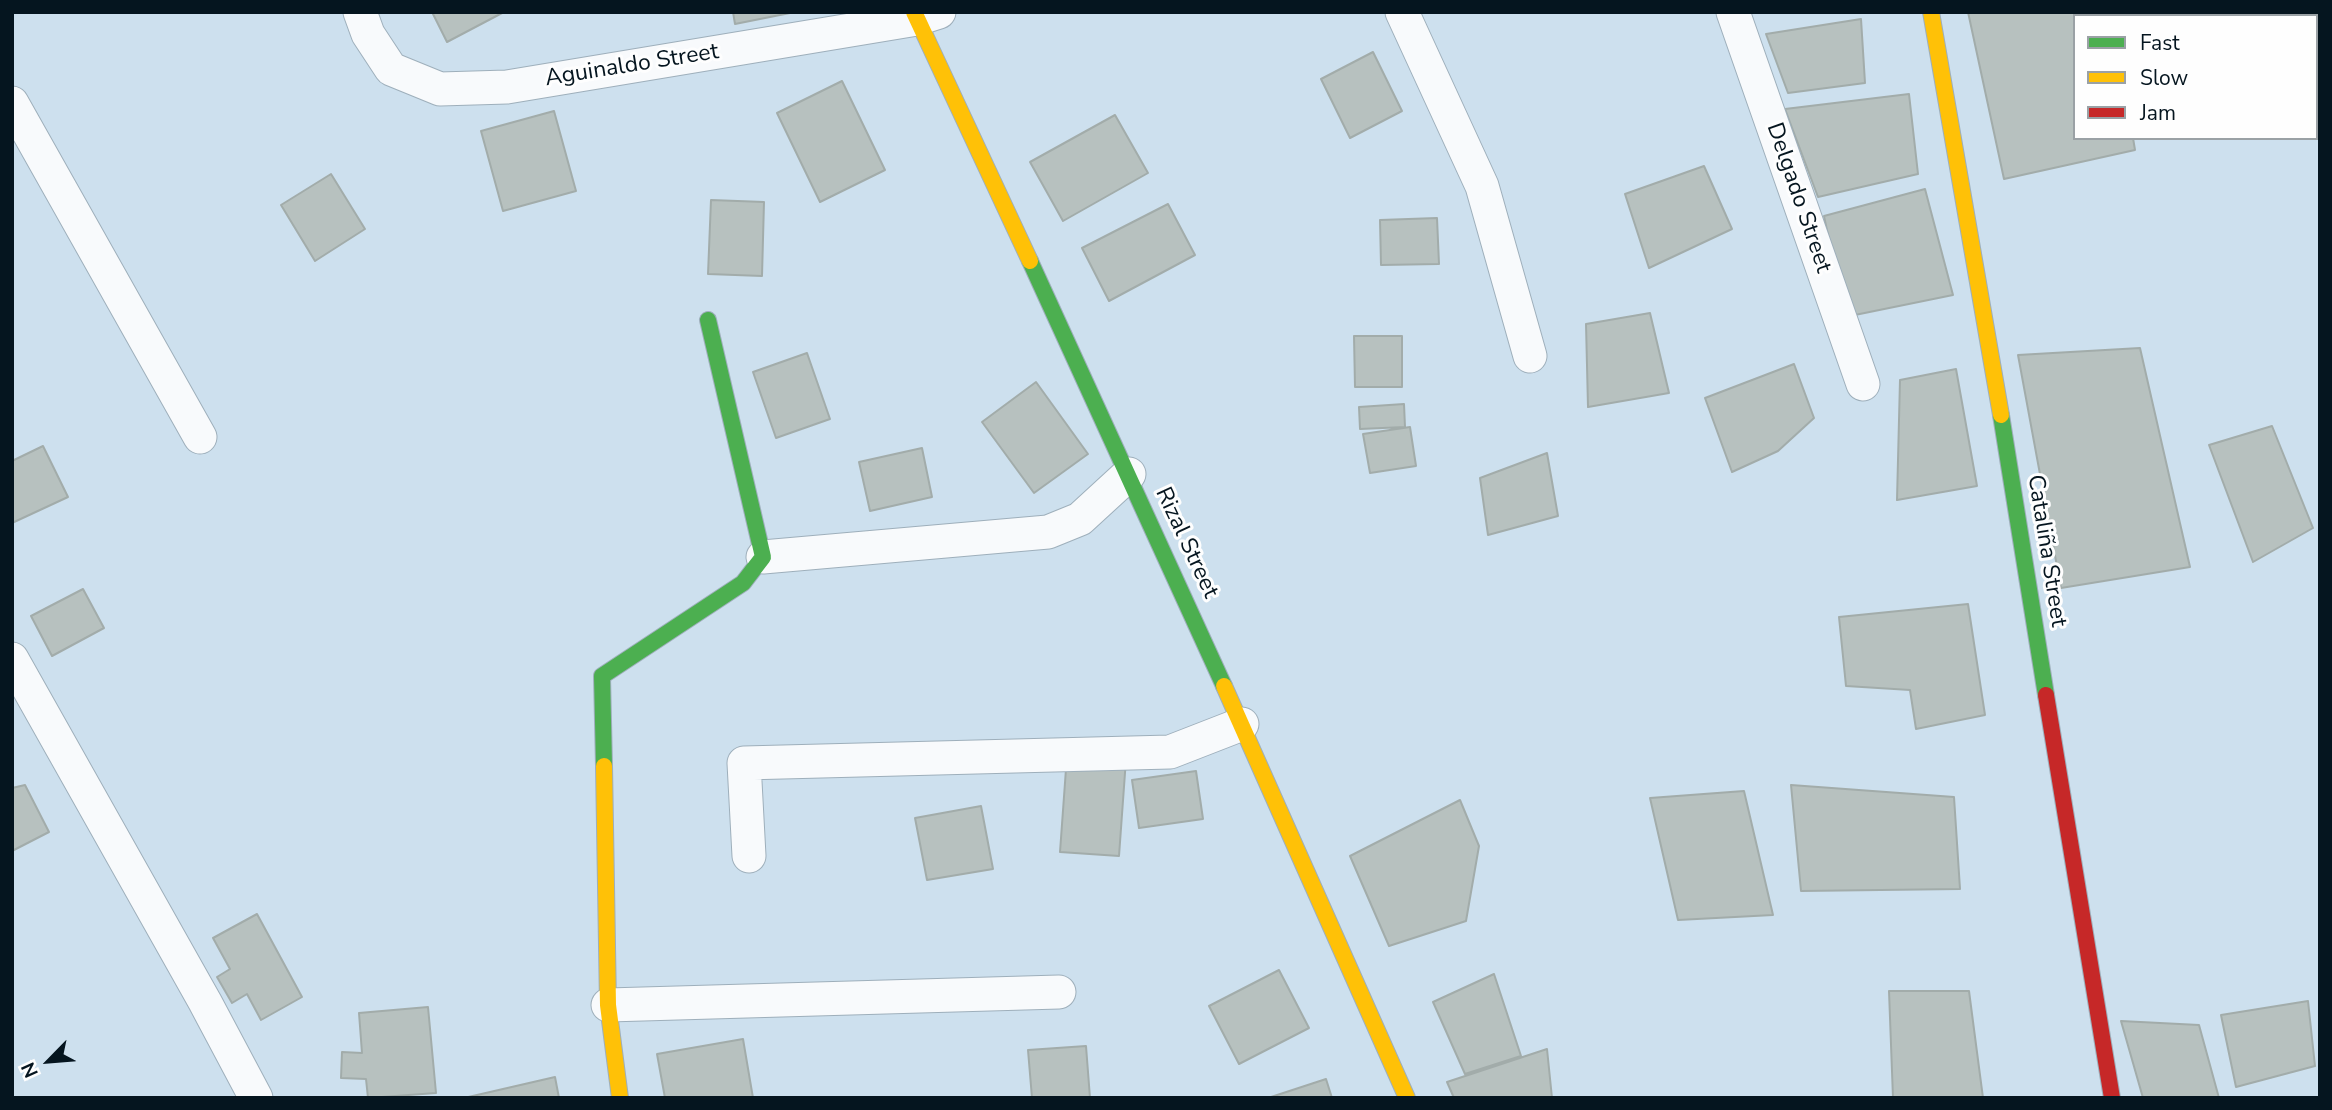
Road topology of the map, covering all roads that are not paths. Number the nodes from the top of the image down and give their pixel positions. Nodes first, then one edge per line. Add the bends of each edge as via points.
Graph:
1 (360, 12) edge
2 (1402, 12) edge
3 (1733, 12) edge
4 (1931, 12) edge
5 (923, 14) edge
6 (12, 103) edge
7 (708, 320) dead end
8 (1530, 356) dead end
9 (1863, 384) dead end
10 (200, 437) dead end
11 (1129, 474) junction
12 (763, 557) junction
13 (12, 659) edge
14 (1242, 724) junction
15 (749, 856) dead end
16 (1059, 992) dead end
17 (608, 1005) junction
18 (256, 1098) edge
19 (620, 1098) edge
20 (1407, 1098) edge
21 (2112, 1098) edge

1 - 5 street, Aguinaldo Street via 391,69 440,89 507,87
2 - 8 street via 1482,186
3 - 9 street, Delgado Street
4 - 21 street, Cataliña Street
5 - 11 street, Rizal Street
6 - 10 street
7 - 12 street
11 - 12 street via 1080,519 1048,532
11 - 14 street, Rizal Street
12 - 17 street via 743,583 603,676
13 - 18 street
14 - 15 street via 1170,752 744,762
14 - 20 street, Rizal Street
16 - 17 street
17 - 19 street

